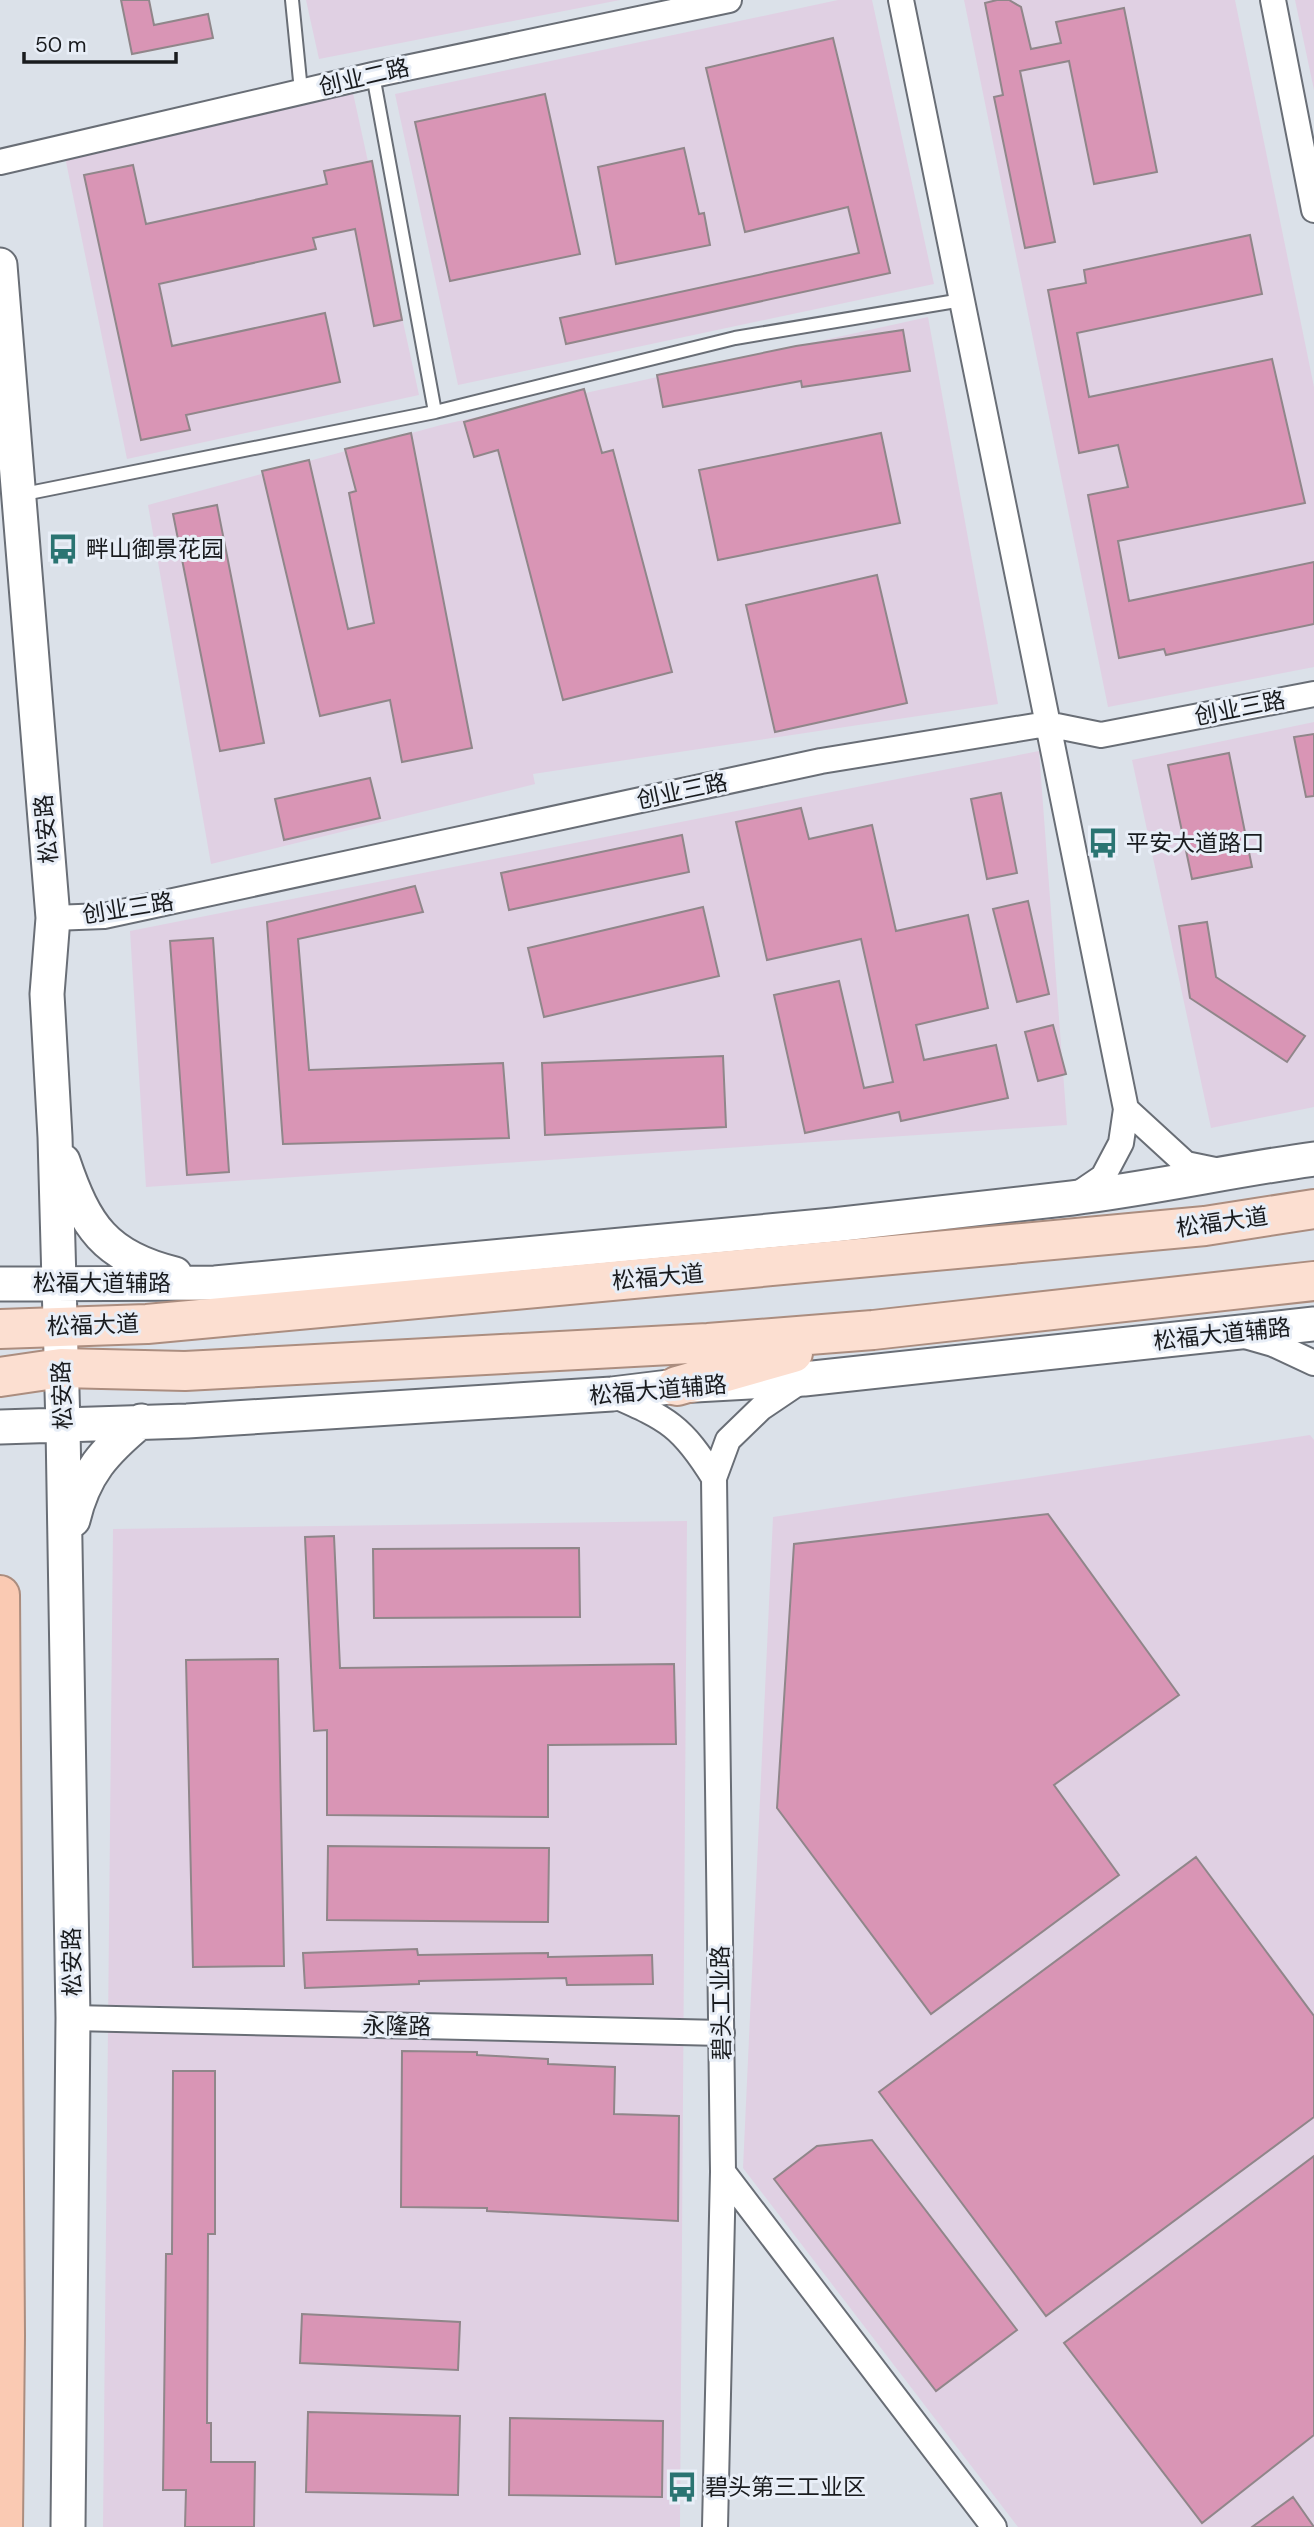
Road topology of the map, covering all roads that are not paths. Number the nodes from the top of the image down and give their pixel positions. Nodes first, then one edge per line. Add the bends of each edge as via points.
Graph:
1 (292, 0) edge
2 (729, 0) edge
3 (901, 0) edge
4 (1273, 0) edge
5 (373, 75) junction
6 (301, 92) junction
7 (0, 162) edge
8 (1314, 210) edge
9 (0, 265) edge
10 (962, 300) junction
11 (435, 412) junction
12 (19, 495) junction
13 (1314, 694) edge
14 (1047, 724) junction
15 (53, 918) junction
16 (1126, 1109) junction
17 (55, 1137) junction
18 (1314, 1159) edge
19 (1227, 1173) junction
20 (1072, 1198) junction
21 (1314, 1209) edge
22 (833, 1225) junction
23 (413, 1263) junction
24 (608, 1267) junction
25 (740, 1270) junction
26 (1314, 1281) edge
27 (58, 1283) junction
28 (215, 1283) junction
29 (0, 1284) edge
30 (456, 1295) junction
31 (1314, 1324) edge
32 (59, 1326) junction
33 (0, 1329) edge
34 (873, 1330) junction
35 (1234, 1333) junction
36 (1314, 1363) edge
37 (61, 1368) junction
38 (0, 1377) edge
39 (804, 1379) junction
40 (677, 1386) junction
41 (612, 1394) junction
42 (141, 1422) junction
43 (0, 1427) edge
44 (63, 1427) junction
45 (714, 1478) junction
46 (66, 1550) junction
47 (0, 1595) edge
48 (73, 2018) junction
49 (722, 2033) junction
50 (723, 2172) junction
51 (3, 2527) edge
52 (68, 2527) edge
53 (715, 2527) edge
54 (994, 2527) edge

1 - 6 lane
2 - 5 street, 创业二路
3 - 10 street
4 - 8 street
5 - 6 street, 创业二路
5 - 11 lane
6 - 7 street, 创业二路
9 - 12 main road, 松安路
10 - 11 lane via 735,338
10 - 14 street
11 - 12 lane
12 - 15 main road, 松安路
13 - 14 street, 创业三路 via 1101,735
14 - 15 street, 创业三路 via 821,761 104,916
14 - 16 street
15 - 17 main road, 松安路 via 47,994
16 - 19 street via 1186,1164
16 - 20 street via 1121,1143 1103,1177
17 - 27 main road, 松安路
17 - 28 main road via 75,1196 102,1239 142,1266
18 - 19 main road, 松福大道辅路
19 - 20 main road, 松福大道辅路 via 1151,1189
20 - 22 main road, 松福大道辅路
21 - 25 main road, 松福大道 via 1205,1226
22 - 23 main road, 松福大道辅路
22 - 24 main road, 松福大道辅路
23 - 24 main road, 松福大道辅路
23 - 28 main road, 松福大道辅路
24 - 25 main road, 松福大道辅路
24 - 30 main road, 松福大道辅路
25 - 30 main road, 松福大道
26 - 34 main road, 松福大道
27 - 28 main road, 松福大道辅路
27 - 29 main road, 松福大道辅路
27 - 32 main road, 松安路
30 - 32 main road, 松福大道 via 147,1324
31 - 35 main road, 松福大道辅路
32 - 33 main road, 松福大道
32 - 37 main road, 松安路
34 - 37 main road, 松福大道 via 184,1371
34 - 40 main road
35 - 36 street
35 - 39 main road, 松福大道辅路
37 - 38 main road, 松福大道
37 - 44 main road, 松安路
39 - 40 main road, 松福大道辅路
39 - 45 street via 761,1408 728,1440
40 - 41 main road, 松福大道辅路
41 - 42 main road, 松福大道辅路
41 - 45 street via 662,1416 693,1445
42 - 44 main road, 松福大道辅路
42 - 46 main road via 104,1452 79,1494
43 - 44 main road, 松福大道辅路
44 - 46 main road, 松安路
45 - 49 street, 碧头工业路
46 - 48 main road, 松安路
47 - 51 highway
48 - 49 street, 永隆路
48 - 52 main road, 松安路
49 - 50 street, 碧头工业路
50 - 53 street, 碧头工业路
50 - 54 street

